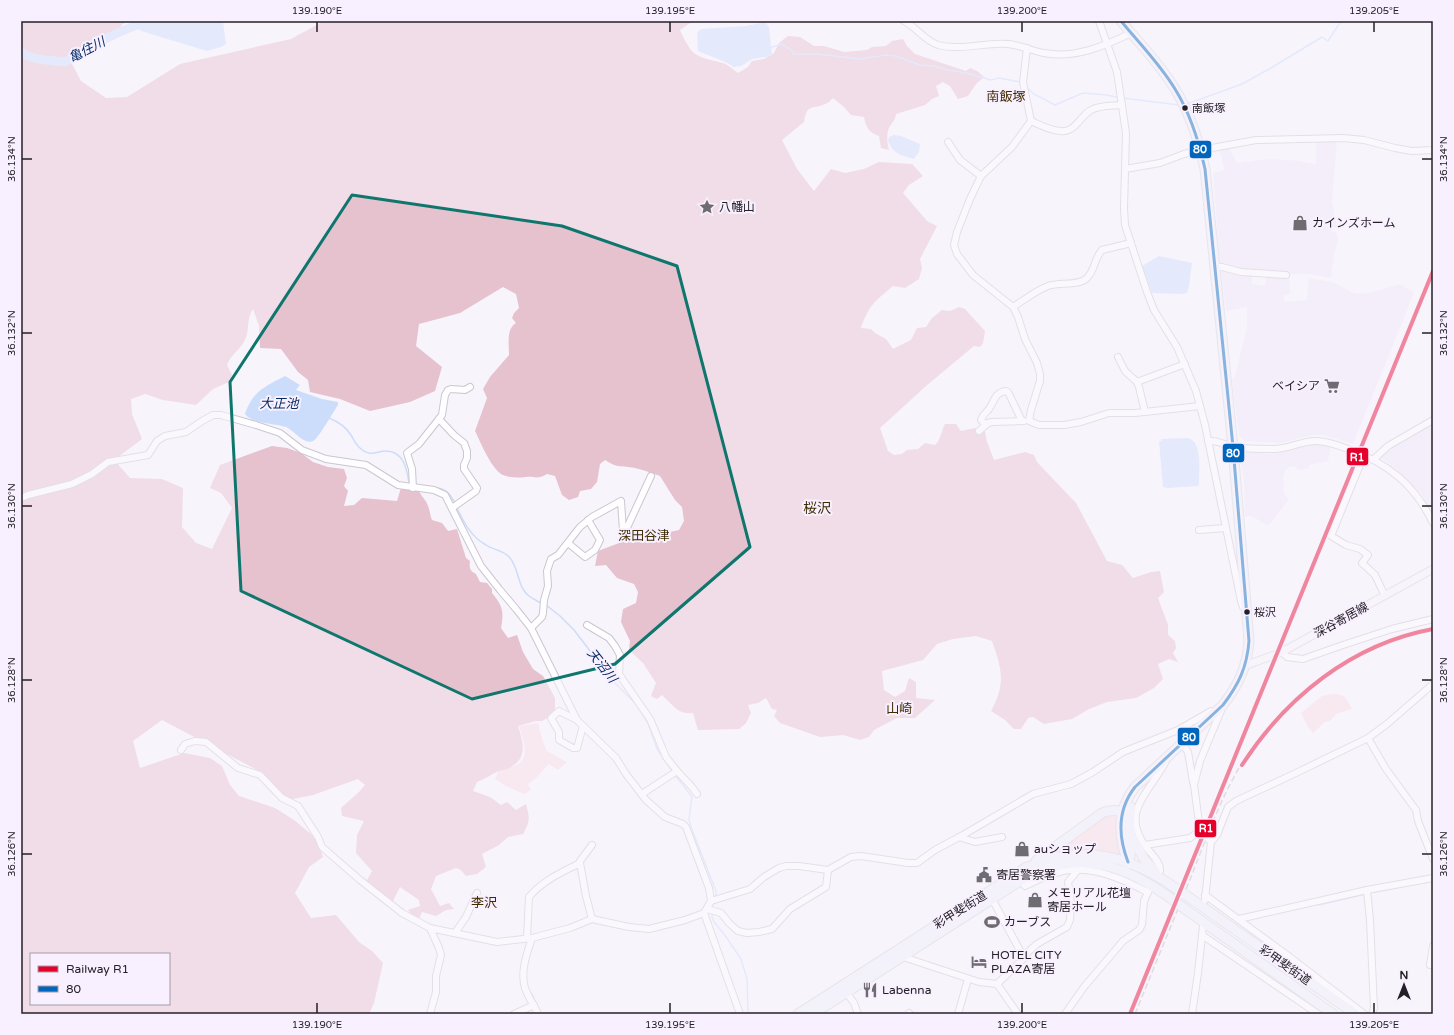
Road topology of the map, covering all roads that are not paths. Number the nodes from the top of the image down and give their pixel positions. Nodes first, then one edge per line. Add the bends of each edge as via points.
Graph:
1 (904, 21) edge
2 (1099, 21) edge
3 (1121, 21) edge
4 (1131, 33) junction
5 (1108, 44) junction
6 (1027, 48) junction
7 (1122, 105) junction
8 (1031, 121) junction
9 (948, 142) dead end
10 (1200, 150) junction
11 (1433, 150) edge
12 (1125, 169) junction
13 (981, 176) junction
14 (1131, 243) junction
15 (1214, 267) junction
16 (1286, 275) dead end
17 (1013, 307) junction
18 (1118, 357) dead end
19 (1185, 364) junction
20 (1136, 382) junction
21 (470, 387) dead end
22 (1200, 406) junction
23 (1145, 412) junction
24 (440, 419) junction
25 (1433, 420) edge
26 (1022, 421) junction
27 (1029, 421) junction
28 (986, 425) junction
29 (979, 431) dead end
30 (1208, 441) junction
31 (1233, 447) junction
32 (1361, 454) junction
33 (1374, 459) junction
34 (651, 476) dead end
35 (413, 488) junction
36 (21, 498) edge
37 (452, 508) junction
38 (588, 520) junction
39 (1433, 523) edge
40 (1226, 528) junction
41 (1199, 530) dead end
42 (568, 543) junction
43 (1433, 569) edge
44 (1385, 596) junction
45 (1248, 610) junction
46 (1433, 619) edge
47 (587, 625) dead end
48 (531, 628) junction
49 (1282, 652) junction
50 (1246, 665) junction
51 (1433, 684) edge
52 (1223, 705) junction
53 (1214, 714) junction
54 (577, 720) junction
55 (583, 726) junction
56 (1368, 738) junction
57 (1182, 744) junction
58 (181, 750) dead end
59 (1168, 757) junction
60 (677, 771) junction
61 (1194, 785) junction
62 (642, 794) junction
63 (697, 794) dead end
64 (1126, 812) junction
65 (1200, 830) junction
66 (1131, 836) junction
67 (959, 837) junction
68 (1002, 837) dead end
69 (1211, 842) junction
70 (592, 845) dead end
71 (1145, 845) junction
72 (1433, 859) edge
73 (580, 863) junction
74 (1127, 866) junction
75 (1027, 867) junction
76 (828, 870) junction
77 (1077, 871) junction
78 (1161, 874) junction
79 (1041, 875) junction
80 (1433, 878) edge
81 (1366, 890) junction
82 (477, 893) dead end
83 (990, 896) junction
84 (711, 901) junction
85 (706, 911) junction
86 (592, 919) junction
87 (1239, 919) junction
88 (1203, 926) dead end
89 (430, 928) junction
90 (456, 933) junction
91 (1202, 935) junction
92 (529, 938) junction
93 (1433, 946) edge
94 (898, 954) junction
95 (1024, 958) junction
96 (1430, 965) dead end
97 (968, 979) junction
98 (998, 984) junction
99 (846, 992) junction
100 (534, 1005) junction
101 (430, 1014) edge
102 (514, 1014) edge
103 (538, 1014) edge
104 (740, 1014) edge
105 (798, 1014) edge
106 (813, 1014) edge
107 (858, 1014) edge
108 (958, 1014) edge
109 (1018, 1014) edge
110 (1065, 1014) edge
111 (1192, 1014) edge
112 (1318, 1014) edge
113 (1333, 1014) edge
114 (1355, 1014) edge
115 (1364, 1014) edge
116 (1372, 1014) edge

1 - 6 street via 938,45 950,47 1008,44
2 - 5 street
3 - 4 highway
4 - 5 street
4 - 10 highway via 1175,89 1184,105
5 - 6 street via 1068,55 1043,53
5 - 7 street via 1117,72
6 - 8 street via 1023,82
7 - 8 street via 1096,108 1085,114 1071,130 1062,132
7 - 12 street via 1126,133
8 - 13 street via 1012,147
9 - 13 street via 960,160
10 - 11 street via 1256,140 1343,138 1412,151
10 - 12 street
10 - 15 highway via 1205,170
12 - 14 street via 1124,217
13 - 17 street via 954,245 957,254 973,275
14 - 17 street via 1102,250 1093,271 1085,280 1048,286
14 - 19 street via 1154,310
15 - 16 street
15 - 31 highway
17 - 27 street via 1040,374
18 - 20 street via 1125,371
19 - 20 street
19 - 22 street
20 - 23 street
21 - 24 street via 465,390 448,390
22 - 23 street
22 - 30 street
23 - 27 street via 1109,413 1064,425 1039,425
24 - 35 street via 420,444 407,453 412,469
24 - 37 street via 464,443 467,451 464,469 477,488
25 - 33 street via 1388,446
26 - 27 street
26 - 28 street via 998,421
26 - 28 street via 1008,392 1002,391 982,417 981,420
28 - 29 street
30 - 31 street via 1216,440
30 - 40 street
31 - 32 street via 1275,449 1324,441
31 - 45 highway
32 - 33 street
32 - 44 street via 1330,536 1368,555 1362,563 1374,574
33 - 39 street via 1388,468 1416,494
34 - 38 street via 625,532 621,501
35 - 36 street via 398,485 366,465 326,459 302,450 280,433 233,418 213,415 186,432 165,436 157,441 148,455 108,462 72,484
35 - 37 street via 445,495
37 - 48 street via 481,566
38 - 42 street
38 - 42 street via 600,540 595,550 585,557
40 - 41 street
40 - 45 street via 1240,601
42 - 48 street via 558,556 551,560 547,572 548,586 542,617
43 - 44 main road, 深谷寄居線
44 - 49 main road, 深谷寄居線
45 - 50 highway via 1249,641
46 - 49 street via 1392,629 1303,660 1287,657
47 - 60 street via 609,638 615,646 620,655 620,674 650,719 666,757
48 - 54 street
49 - 50 main road, 深谷寄居線
50 - 52 highway via 1234,691
51 - 56 street
52 - 53 highway
52 - 61 street via 1200,761
53 - 57 highway
53 - 67 street via 1211,711 1178,730 1123,752 1071,784 1033,794
54 - 55 street
54 - 55 street via 559,711 551,718 559,732 560,740 577,748
55 - 62 street via 616,758
56 - 69 street via 1236,801 1228,807
56 - 72 street via 1386,770 1416,810
57 - 59 highway
57 - 61 street via 1188,752
58 - 89 street via 185,744 195,741 206,742 238,768 260,775 282,798 298,806 322,847 402,913
59 - 64 highway via 1132,791
59 - 71 street via 1137,810 1136,822
60 - 62 street
60 - 63 street
61 - 65 street
62 - 84 street via 665,817 686,827 710,888
64 - 66 highway
64 - 74 highway via 1121,840
64 - 75 highway via 1102,812
65 - 69 street
65 - 71 street via 1190,838
66 - 74 highway
66 - 78 highway via 1144,859
67 - 68 street via 975,842
67 - 76 street via 917,863 861,856 851,857
69 - 87 street via 1205,897
70 - 73 street
71 - 78 street via 1160,867
73 - 86 street
73 - 92 street via 540,885 529,897
74 - 75 highway, 彩甲斐街道 via 1112,857 1081,854 1060,856
74 - 78 highway, 彩甲斐街道
74 - 79 highway, 彩甲斐街道 via 1090,863 1059,866
74 - 113 highway, 彩甲斐街道, bridge
75 - 83 highway, 彩甲斐街道
76 - 84 street via 786,866 764,877 750,889
76 - 85 street via 826,887 790,909 772,929 747,933 738,931 721,914
77 - 79 street
77 - 95 street via 1068,882 1071,903 1067,927 1037,944
77 - 110 street via 1113,876 1148,890 1139,930 1123,940
78 - 114 highway, 彩甲斐街道, bridge via 1177,889
79 - 83 highway, 彩甲斐街道
80 - 81 street
81 - 87 street
81 - 116 street via 1370,920 1374,1008
82 - 90 street
83 - 94 highway, 彩甲斐街道
83 - 95 street
84 - 85 street
85 - 86 street via 685,920 649,929
85 - 104 street
86 - 92 street via 570,928
87 - 115 street via 1285,957
88 - 91 street
89 - 90 street
89 - 101 street via 440,948 440,955 436,992
90 - 92 street via 497,942
91 - 111 street
91 - 112 street via 1271,979
92 - 100 street via 523,981
93 - 96 street
94 - 97 street
94 - 99 highway, 彩甲斐街道
94 - 105 highway, 彩甲斐街道
95 - 98 street
97 - 98 street
97 - 108 street
98 - 109 street
99 - 106 highway, 彩甲斐街道
99 - 107 street
100 - 102 street
100 - 103 street

